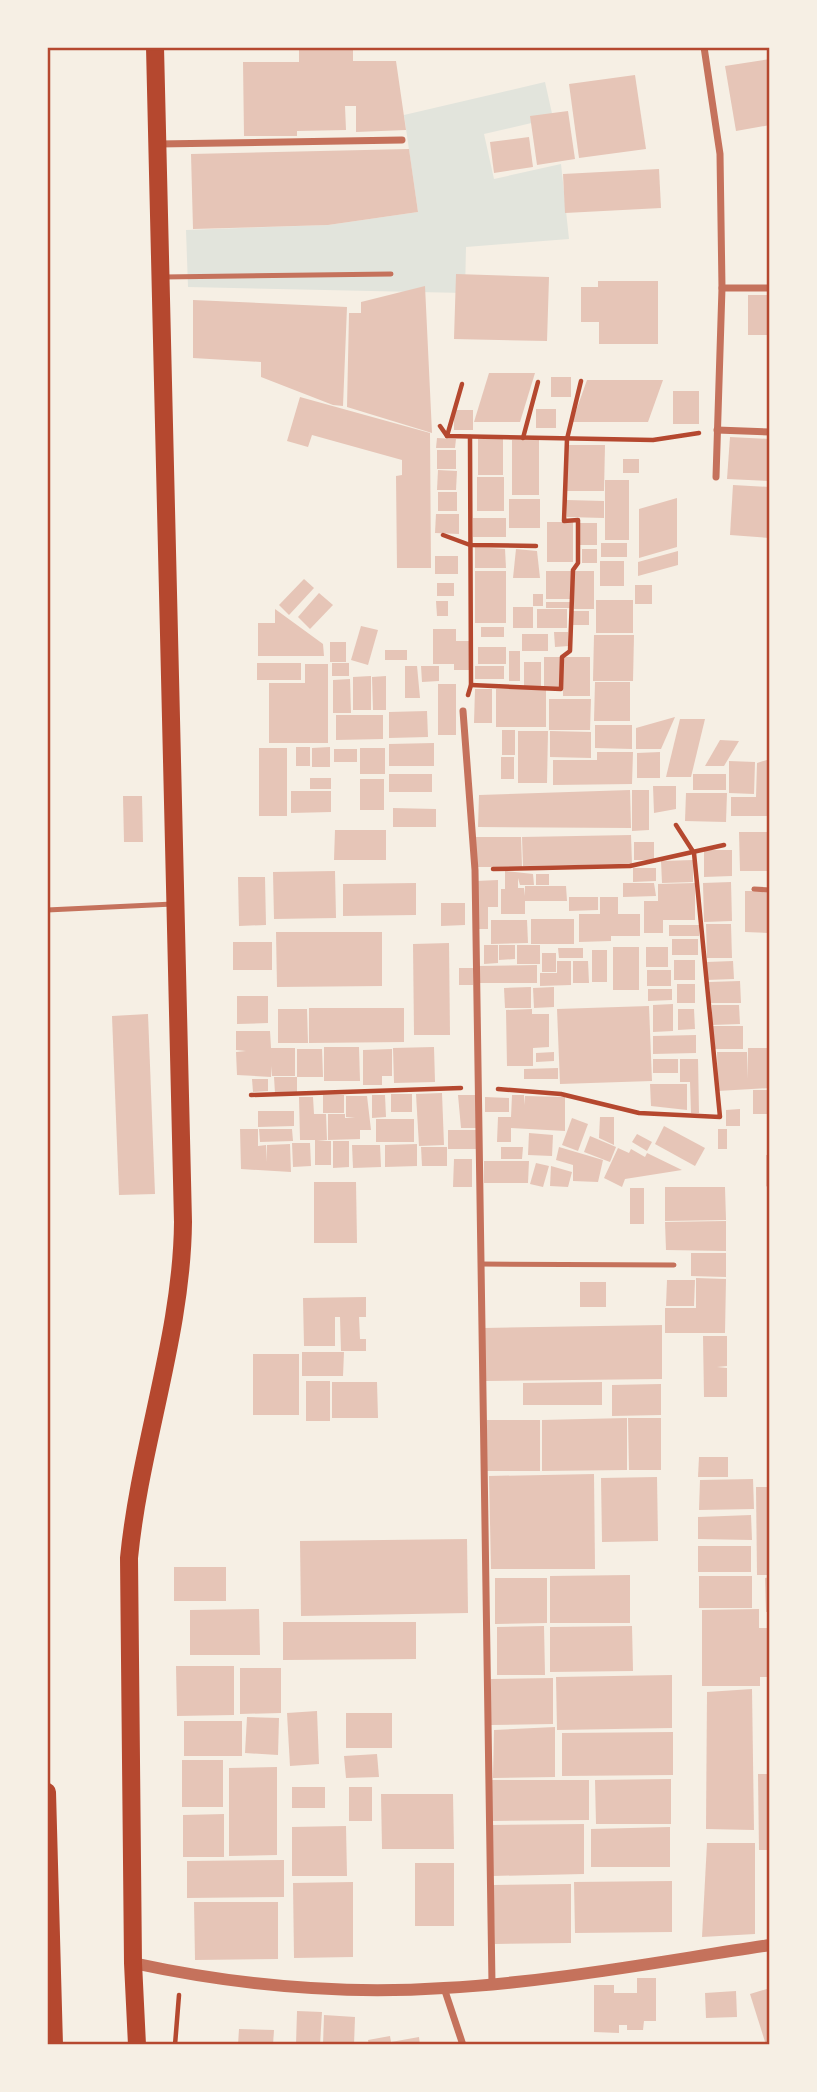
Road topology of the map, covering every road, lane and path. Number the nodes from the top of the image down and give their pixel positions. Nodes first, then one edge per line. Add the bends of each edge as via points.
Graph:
1 (155, 47) edge
2 (704, 47) edge
3 (402, 140) dead end
4 (157, 145) junction
5 (391, 274) dead end
6 (160, 277) junction
7 (722, 288) junction
8 (770, 288) edge
9 (581, 381) dead end
10 (538, 382) dead end
11 (461, 384) dead end
12 (440, 426) dead end
13 (717, 430) junction
14 (770, 432) edge
15 (447, 436) junction
16 (470, 437) junction
17 (523, 438) junction
18 (567, 439) junction
19 (716, 477) dead end
20 (443, 535) dead end
21 (470, 545) junction
22 (536, 546) dead end
23 (471, 685) junction
24 (463, 711) joint
25 (676, 825) dead end
26 (724, 845) dead end
27 (694, 853) junction
28 (475, 870) junction
29 (754, 889) dead end
30 (770, 890) edge
31 (176, 904) junction
32 (47, 910) edge
33 (479, 1087) junction
34 (251, 1095) dead end
35 (481, 1264) junction
36 (674, 1265) dead end
37 (47, 1792) edge
38 (48, 1864) edge
39 (770, 1945) edge
40 (133, 1963) junction
41 (180, 1973) junction
42 (492, 1984) junction
43 (444, 1988) junction
44 (54, 2045) edge
45 (137, 2045) edge
46 (175, 2045) edge
47 (463, 2045) edge

1 - 4 main road
2 - 7 street via 720,154
3 - 4 street
4 - 6 main road
5 - 6 lane
6 - 31 main road
7 - 8 street
7 - 13 street
9 - 18 path
10 - 17 path
11 - 15 path
12 - 15 path
13 - 14 street
13 - 18 path via 653,440
13 - 19 street
15 - 16 path
16 - 17 path
16 - 21 path
17 - 18 path
18 - 23 path via 564,521 578,520 578,563 573,570 570,651 562,657 561,688
20 - 21 path
21 - 22 path
21 - 23 path
23 - 24 path
24 - 28 street
25 - 27 path
26 - 27 path
27 - 28 path via 630,866
27 - 33 path via 720,1117 639,1113 561,1094
28 - 33 street
29 - 30 lane
31 - 32 lane
31 - 40 main road via 183,1266 129,1558
33 - 34 path
33 - 35 street
35 - 36 lane
35 - 42 street
37 - 38 main road
38 - 44 main road
39 - 42 street
40 - 41 street
40 - 45 main road
41 - 43 street via 343,1990
41 - 46 path
42 - 43 street
43 - 47 street

